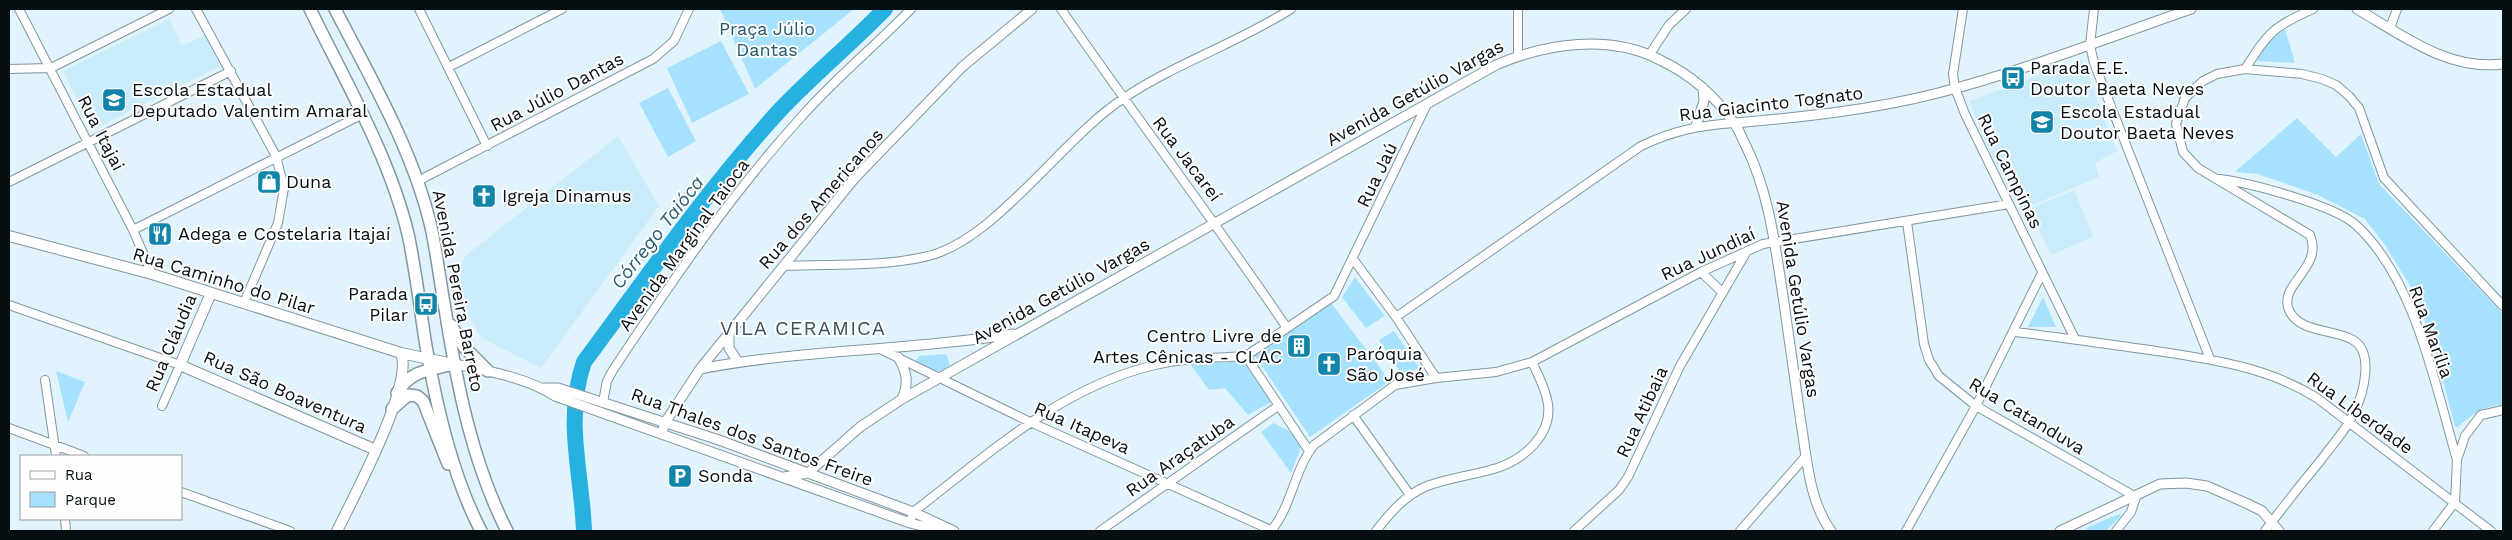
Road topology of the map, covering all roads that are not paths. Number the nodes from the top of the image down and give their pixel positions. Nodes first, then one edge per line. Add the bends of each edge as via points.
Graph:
1 (19, 9) edge
2 (170, 9) edge
3 (196, 9) edge
4 (310, 9) edge
5 (335, 9) edge
6 (419, 9) edge
7 (562, 9) edge
8 (690, 9) edge
9 (911, 9) edge
10 (1032, 9) edge
11 (1061, 9) edge
12 (1291, 9) edge
13 (1518, 9) edge
14 (1686, 9) edge
15 (1963, 9) edge
16 (2094, 9) edge
17 (2190, 9) edge
18 (2313, 9) edge
19 (2357, 9) edge
20 (2397, 9) edge
21 (2301, 12) edge
22 (2390, 28) junction
23 (2090, 45) junction
24 (1650, 54) junction
25 (1518, 55) junction
26 (2503, 64) edge
27 (449, 67) junction
28 (50, 68) junction
29 (2245, 69) junction
30 (9, 70) edge
31 (231, 71) junction
32 (1703, 88) junction
33 (1955, 88) junction
34 (1123, 98) junction
35 (1427, 104) junction
36 (361, 115) junction
37 (1735, 123) junction
38 (1696, 126) junction
39 (89, 142) junction
40 (487, 146) junction
41 (276, 156) junction
42 (2215, 178) junction
43 (418, 181) junction
44 (9, 182) edge
45 (2009, 204) junction
46 (1216, 222) junction
47 (1907, 222) junction
48 (133, 230) junction
49 (9, 236) edge
50 (1775, 241) junction
51 (1748, 250) junction
52 (1353, 259) junction
53 (784, 266) junction
54 (1701, 272) junction
55 (2042, 273) junction
56 (152, 274) junction
57 (211, 292) junction
58 (1722, 292) junction
59 (244, 303) junction
60 (9, 305) edge
61 (2503, 306) edge
62 (446, 314) junction
63 (1396, 317) junction
64 (1287, 328) junction
65 (2014, 332) junction
66 (729, 333) junction
67 (1019, 333) junction
68 (2075, 339) junction
69 (880, 349) junction
70 (401, 353) junction
71 (1246, 356) junction
72 (898, 357) junction
73 (2210, 359) junction
74 (738, 362) junction
75 (1532, 362) junction
76 (430, 364) junction
77 (454, 364) junction
78 (180, 365) junction
79 (700, 369) junction
80 (488, 371) junction
81 (938, 378) junction
82 (1436, 378) junction
83 (45, 380) dead end
84 (397, 393) junction
85 (902, 399) junction
86 (581, 400) junction
87 (603, 402) junction
88 (162, 406) dead end
89 (1278, 406) junction
90 (1976, 406) junction
91 (392, 409) junction
92 (2503, 410) edge
93 (1353, 415) junction
94 (666, 421) junction
95 (1030, 422) junction
96 (2348, 423) junction
97 (9, 428) edge
98 (661, 434) junction
99 (55, 445) junction
100 (376, 450) junction
101 (1309, 451) junction
102 (56, 455) edge
103 (81, 455) edge
104 (1806, 456) junction
105 (2457, 460) junction
106 (808, 473) junction
107 (784, 477) junction
108 (1168, 482) junction
109 (463, 490) junction
110 (182, 492) edge
111 (1410, 495) junction
112 (2136, 497) junction
113 (2455, 502) junction
114 (913, 512) junction
115 (2272, 522) junction
116 (910, 523) junction
117 (950, 530) edge
118 (290, 531) edge
119 (337, 531) edge
120 (481, 531) edge
121 (507, 531) edge
122 (1100, 531) edge
123 (1272, 531) edge
124 (1376, 531) edge
125 (1574, 531) edge
126 (1740, 531) edge
127 (1831, 531) edge
128 (1906, 531) edge
129 (2060, 531) edge
130 (2116, 531) edge
131 (2265, 531) edge
132 (2279, 531) edge
133 (2433, 531) edge
134 (2491, 531) edge

1 - 28 street, Rua Itajai
2 - 28 street
3 - 31 street
4 - 36 main road
5 - 43 main road, Avenida Pereira Barreto
6 - 27 street
7 - 27 street
8 - 40 street, Rua Júlio Dantas via 677,35 662,54
9 - 87 street, Avenida Marginal Taioca via 808,109 745,182 678,272 613,370
10 - 53 street, Rua dos Americanos via 962,67 868,165
11 - 34 street, Rua Jacareí
12 - 34 street
13 - 25 street
14 - 24 street via 1669,24
15 - 33 street, Rua Campinas via 1954,60
16 - 23 street
17 - 23 street, Rua Giacinto Tognato
18 - 21 street
19 - 22 street
20 - 22 street
21 - 29 street via 2277,26 2265,38
22 - 26 street via 2438,56 2464,64
23 - 33 street, Rua Giacinto Tognato
23 - 73 street
24 - 25 street, Avenida Getúlio Vargas via 1608,45 1546,48
24 - 32 street, Avenida Getúlio Vargas via 1681,70
25 - 35 street, Avenida Getúlio Vargas
27 - 40 street
28 - 30 street
28 - 39 street, Rua Itajai
29 - 42 street via 2217,74 2203,81 2185,98 2179,113 2177,134 2183,152 2198,168
29 - 61 street via 2309,76 2336,84 2358,108 2384,178
31 - 39 street
31 - 41 street
32 - 37 street, Avenida Getúlio Vargas
32 - 38 street via 1704,101
33 - 37 street, Rua Giacinto Tognato via 1878,106
33 - 45 street, Rua Campinas
34 - 46 street, Rua Jacareí
34 - 53 street via 1078,136 997,216 947,250 925,257 884,262
35 - 46 street, Avenida Getúlio Vargas
35 - 52 street, Rua Jaú
36 - 41 street
36 - 76 main road via 385,166 408,234
37 - 38 street, Rua Giacinto Tognato
37 - 50 street, Avenida Getúlio Vargas via 1754,162
38 - 63 street, Rua Giacinto Tognato via 1666,134 1640,146
39 - 44 street
39 - 48 street, Rua Itajai
40 - 43 street, Rua Júlio Dantas
41 - 48 street
41 - 59 street via 284,188 283,204
42 - 96 street via 2310,235 2314,249 2312,259 2290,293 2288,303 2290,312 2299,322 2353,340 2364,354 2360,398
42 - 105 street, Rua Marília via 2301,200 2338,214 2356,225 2394,276 2410,308
43 - 62 main road, Avenida Pereira Barreto via 431,227
45 - 47 street, Rua Jundiaí
45 - 55 street, Rua Campinas
46 - 64 street, Rua Jacareí
46 - 67 street, Avenida Getúlio Vargas
47 - 50 street, Rua Jundiaí
47 - 90 street, Rua Catanduva via 1929,360 1939,376
48 - 56 street, Rua Itajai
49 - 56 main road, Rua Caminho do Pilar
50 - 51 street, Rua Jundiaí
50 - 104 street, Avenida Getúlio Vargas
51 - 54 street, Rua Jundiaí
51 - 58 street, Rua Atibaia
52 - 63 street
52 - 64 street, Rua Jaú via 1334,296
53 - 66 street, Rua dos Americanos
54 - 58 street
54 - 75 street, Rua Jundiaí
55 - 65 street
55 - 68 street, Rua Campinas
56 - 57 main road, Rua Caminho do Pilar
57 - 59 main road, Rua Caminho do Pilar
57 - 78 main road, Rua Cláudia
58 - 125 street, Rua Atibaia via 1680,366 1628,477 1619,490
59 - 70 main road, Rua Caminho do Pilar
60 - 78 street
62 - 77 main road, Avenida Pereira Barreto
62 - 80 main road via 464,347
63 - 82 street
64 - 71 street, Rua Jaú
65 - 68 street, Rua Liberdade
65 - 90 street
66 - 74 street via 729,348
66 - 79 street, Rua dos Americanos
67 - 69 street
67 - 81 street, Avenida Getúlio Vargas
68 - 73 street, Rua Liberdade
69 - 72 street, Rua Itapeva
69 - 74 street
70 - 76 main road, Rua Caminho do Pilar
70 - 84 main road via 404,368
71 - 89 street
71 - 95 street via 1170,362 1126,373 1067,398
72 - 81 street, Rua Itapeva
72 - 85 street via 907,381
73 - 96 street, Rua Liberdade via 2245,366 2295,384
74 - 79 street
75 - 82 street, Rua Jundiaí via 1496,372
75 - 111 street via 1549,406 1545,428 1534,446 1514,461 1427,486
76 - 77 main road
76 - 84 main road via 409,377
76 - 109 main road
77 - 80 street, Rua Thales dos Santos Freire
77 - 121 main road, Avenida Pereira Barreto via 468,427 484,477
78 - 88 street, Rua Cláudia
78 - 100 main road, Rua São Boaventura
79 - 94 street, Rua dos Americanos
80 - 86 street, Rua Thales dos Santos Freire
81 - 85 street, Avenida Getúlio Vargas
81 - 95 street, Rua Itapeva
82 - 93 street, Rua Jundiaí via 1395,385
83 - 99 street
84 - 91 main road
85 - 106 street, Avenida Getúlio Vargas via 860,427
86 - 87 street, Rua Thales dos Santos Freire
86 - 98 street, Rua Thales dos Santos Freire
87 - 94 street, Rua Thales dos Santos Freire
89 - 101 street
89 - 108 street, Rua Araçatuba
90 - 112 street, Rua Catanduva
90 - 128 street
91 - 100 main road
91 - 109 main road via 408,395 417,396 422,401
92 - 105 street via 2481,415 2472,424
93 - 101 street, Rua Jundiaí
93 - 111 street
94 - 98 street, Rua dos Americanos
94 - 106 street, Rua Thales dos Santos Freire
95 - 108 street, Rua Itapeva
95 - 114 street
96 - 113 street, Rua Liberdade
96 - 115 street
97 - 99 street
98 - 107 street, Rua Thales dos Santos Freire
99 - 102 street
99 - 103 street
100 - 119 main road
101 - 123 street
104 - 126 street
104 - 127 street, Avenida Getúlio Vargas via 1814,497
105 - 113 street
106 - 107 street
106 - 114 street, Rua Thales dos Santos Freire
107 - 116 street, Rua Thales dos Santos Freire
108 - 122 street, Rua Araçatuba
108 - 123 street, Rua Itapeva
109 - 120 main road
110 - 118 street
111 - 124 street
112 - 115 street via 2160,484 2207,486 2262,511
112 - 129 street
112 - 130 street via 2131,512
113 - 133 street
113 - 134 street, Rua Liberdade
114 - 116 street
114 - 117 street, Rua Thales dos Santos Freire
115 - 131 street
115 - 132 street
116 - 117 street, Rua Thales dos Santos Freire

